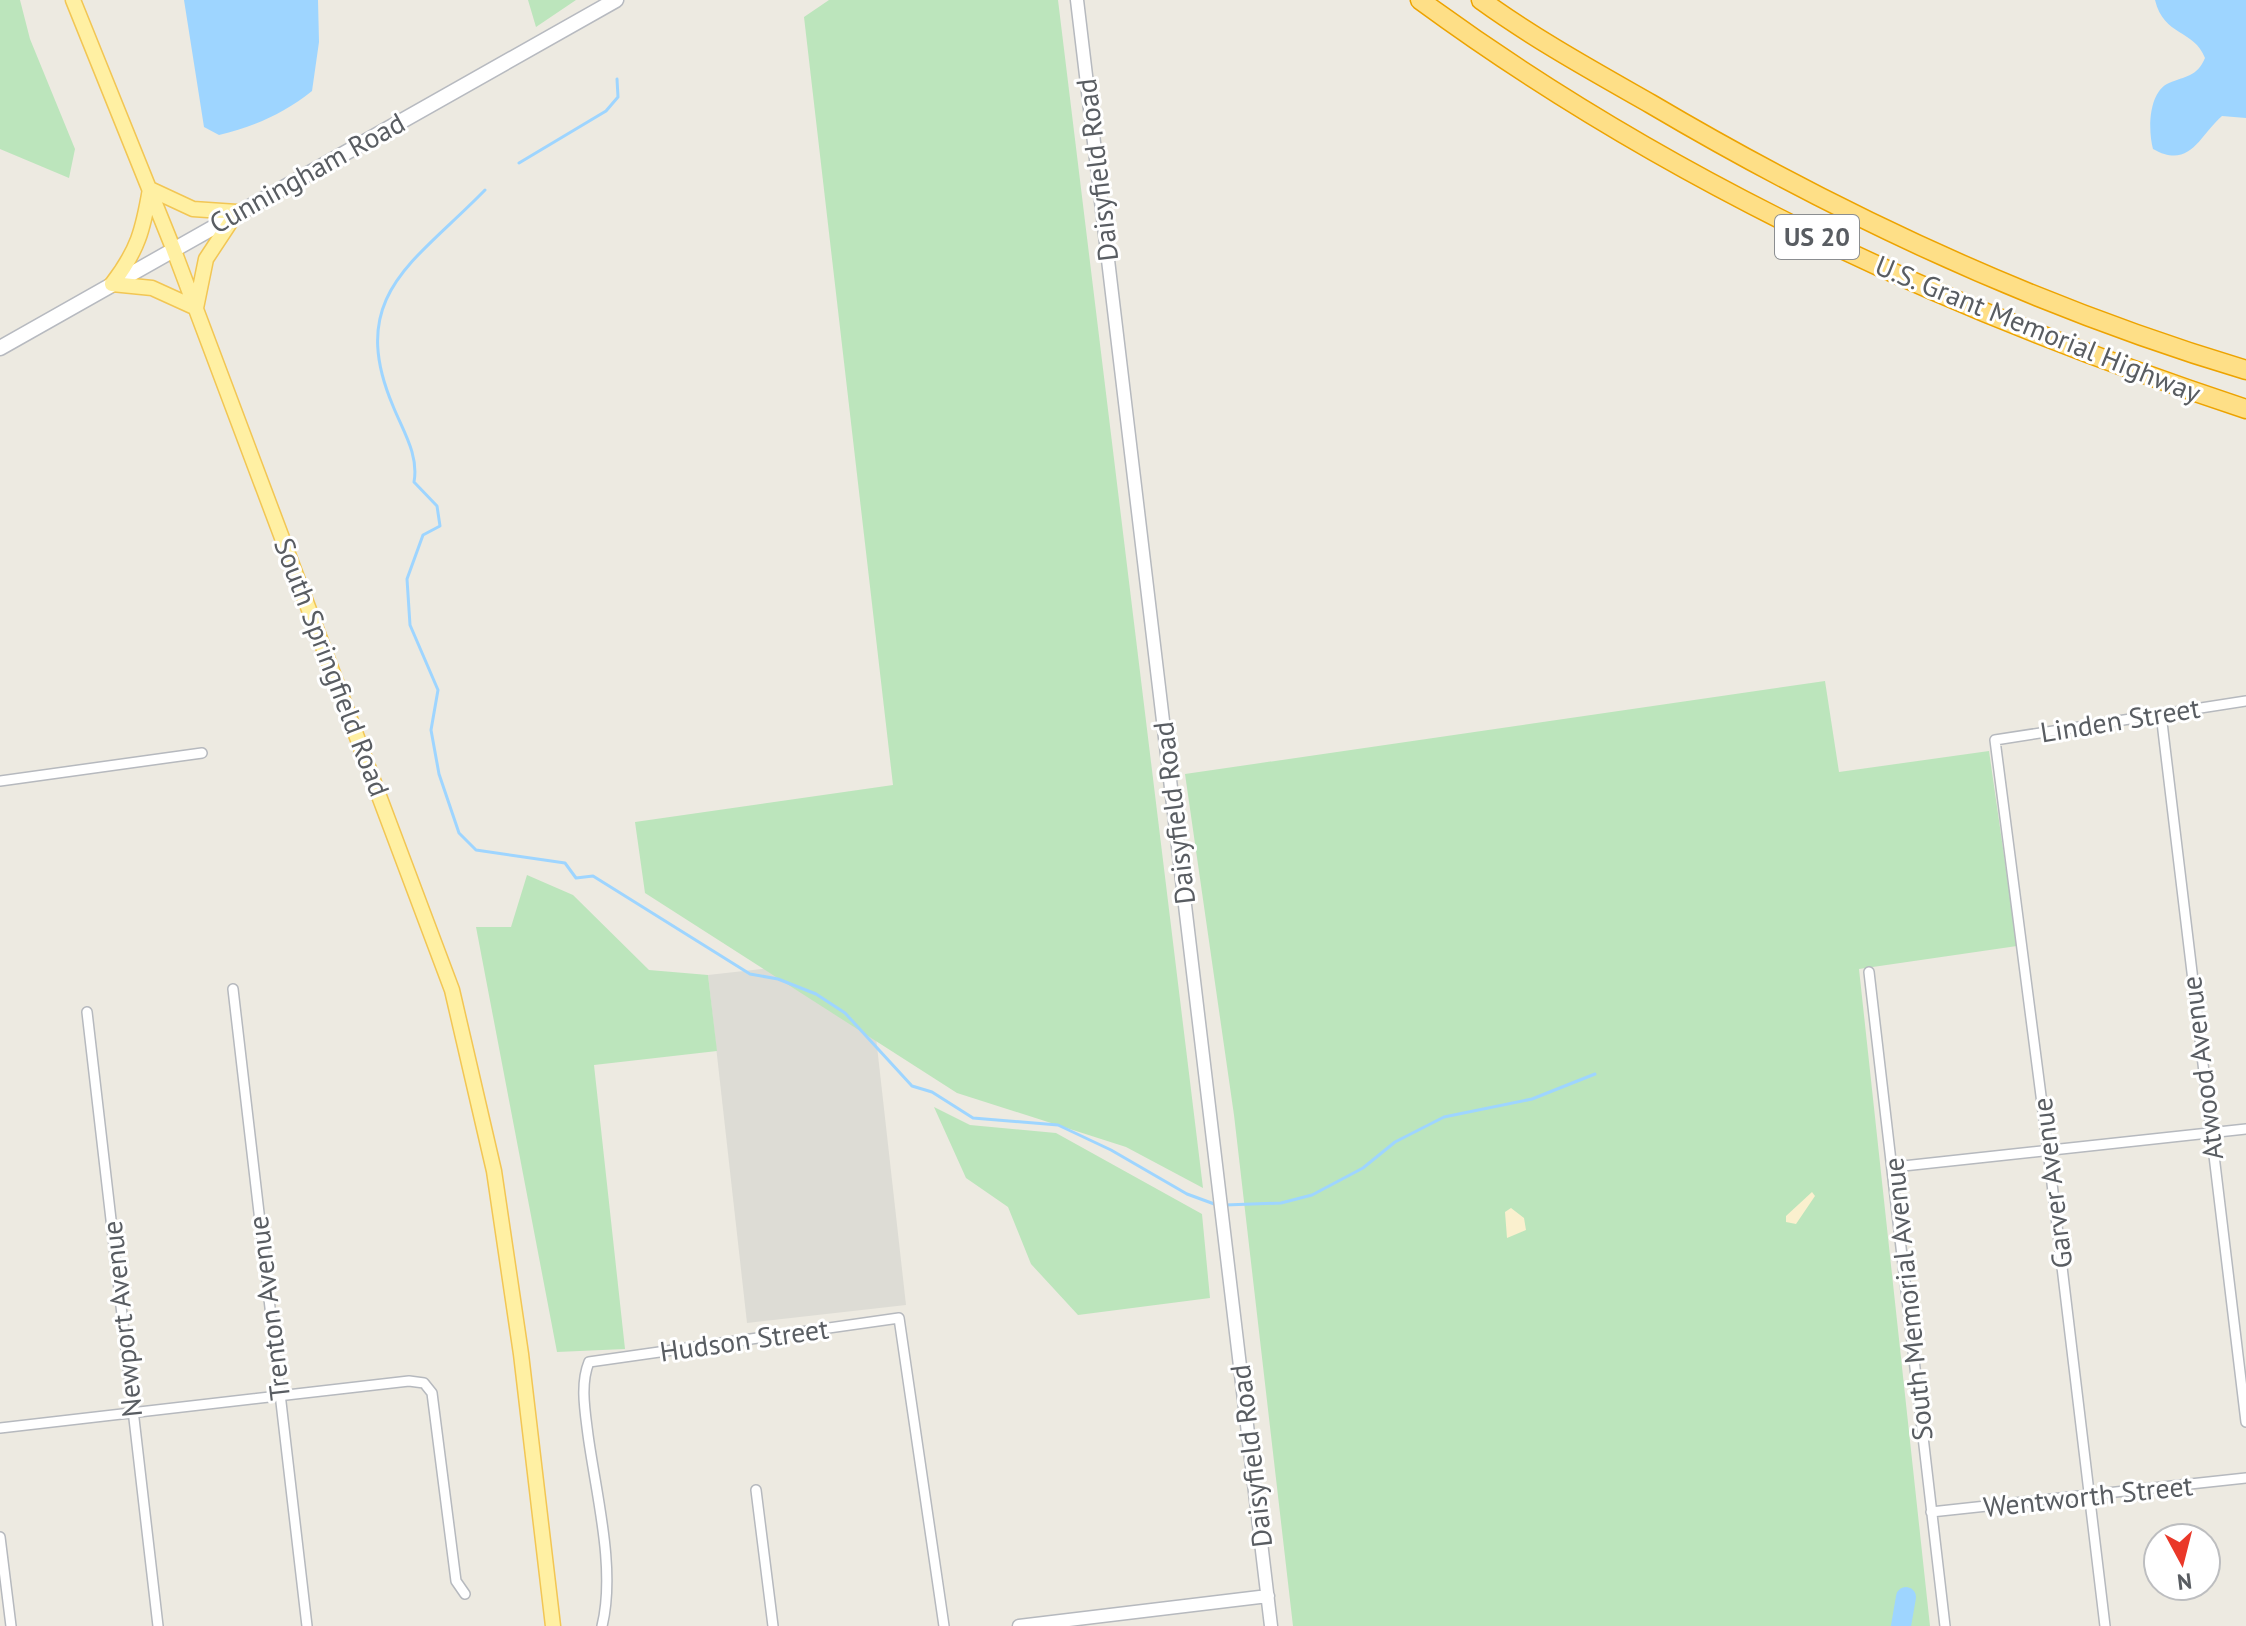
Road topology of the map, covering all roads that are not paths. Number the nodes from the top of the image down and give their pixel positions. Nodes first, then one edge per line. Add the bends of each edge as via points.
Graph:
1 (73, 0) edge
2 (616, 0) edge
3 (1077, 0) edge
4 (1420, 0) edge
5 (1481, 0) edge
6 (150, 189) junction
7 (237, 212) junction
8 (173, 248) junction
9 (112, 284) junction
10 (196, 308) junction
11 (0, 348) edge
12 (2246, 370) edge
13 (2246, 409) edge
14 (2246, 701) edge
15 (2161, 714) junction
16 (1995, 740) joint
17 (202, 753) dead end
18 (0, 781) edge
19 (1869, 972) dead end
20 (233, 989) dead end
21 (87, 1012) dead end
22 (2246, 1129) edge
23 (2209, 1133) junction
24 (2048, 1150) junction
25 (1894, 1167) junction
26 (279, 1396) junction
27 (132, 1412) junction
28 (2246, 1422) edge
29 (0, 1428) edge
30 (2246, 1478) edge
31 (756, 1490) dead end
32 (2089, 1497) junction
33 (1931, 1512) junction
34 (0, 1537) edge
35 (465, 1594) dead end
36 (1268, 1596) junction
37 (11, 1626) edge
38 (158, 1626) edge
39 (307, 1626) edge
40 (553, 1626) edge
41 (602, 1626) edge
42 (773, 1626) edge
43 (944, 1626) edge
44 (1019, 1626) edge
45 (1271, 1626) edge
46 (1945, 1626) edge
47 (2105, 1626) edge

1 - 6 main road, South Springfield Road
2 - 7 main road, Cunningham Road
3 - 36 street, Daisyfield Road
4 - 13 highway, U.S. Grant Memorial Highway / US 20 via 1511,67 1716,188 1919,287 2113,365
5 - 12 highway, U.S. Grant Memorial Highway / US 20 via 1713,141 1854,217 2003,284
6 - 7 main road via 193,209
6 - 8 main road, South Springfield Road
6 - 9 main road via 134,256
7 - 8 main road, Cunningham Road
7 - 10 main road via 206,259
8 - 9 main road, Cunningham Road
8 - 10 main road, South Springfield Road
9 - 10 main road via 152,288
9 - 11 main road, Cunningham Road
10 - 40 main road, South Springfield Road via 452,990 494,1171
14 - 15 street, Linden Street
15 - 16 street, Linden Street
15 - 23 street, Atwood Avenue
16 - 24 street, Garver Avenue
17 - 18 street
19 - 25 street, South Memorial Avenue
20 - 26 street, Trenton Avenue
21 - 27 street, Newport Avenue
22 - 23 street
23 - 24 street
23 - 28 street, Atwood Avenue
24 - 25 street
24 - 32 street, Garver Avenue
25 - 33 street, South Memorial Avenue
26 - 27 street
26 - 35 street via 424,1383 432,1393 456,1581
26 - 39 street, Trenton Avenue
27 - 29 street
27 - 38 street, Newport Avenue
30 - 32 street, Wentworth Street
31 - 42 street
32 - 33 street, Wentworth Street
32 - 47 street, Garver Avenue
33 - 46 street, South Memorial Avenue
34 - 37 street
36 - 44 street
36 - 45 street, Daisyfield Road
41 - 43 street, Hudson Street via 608,1584 586,1418 583,1376 589,1362 899,1318

